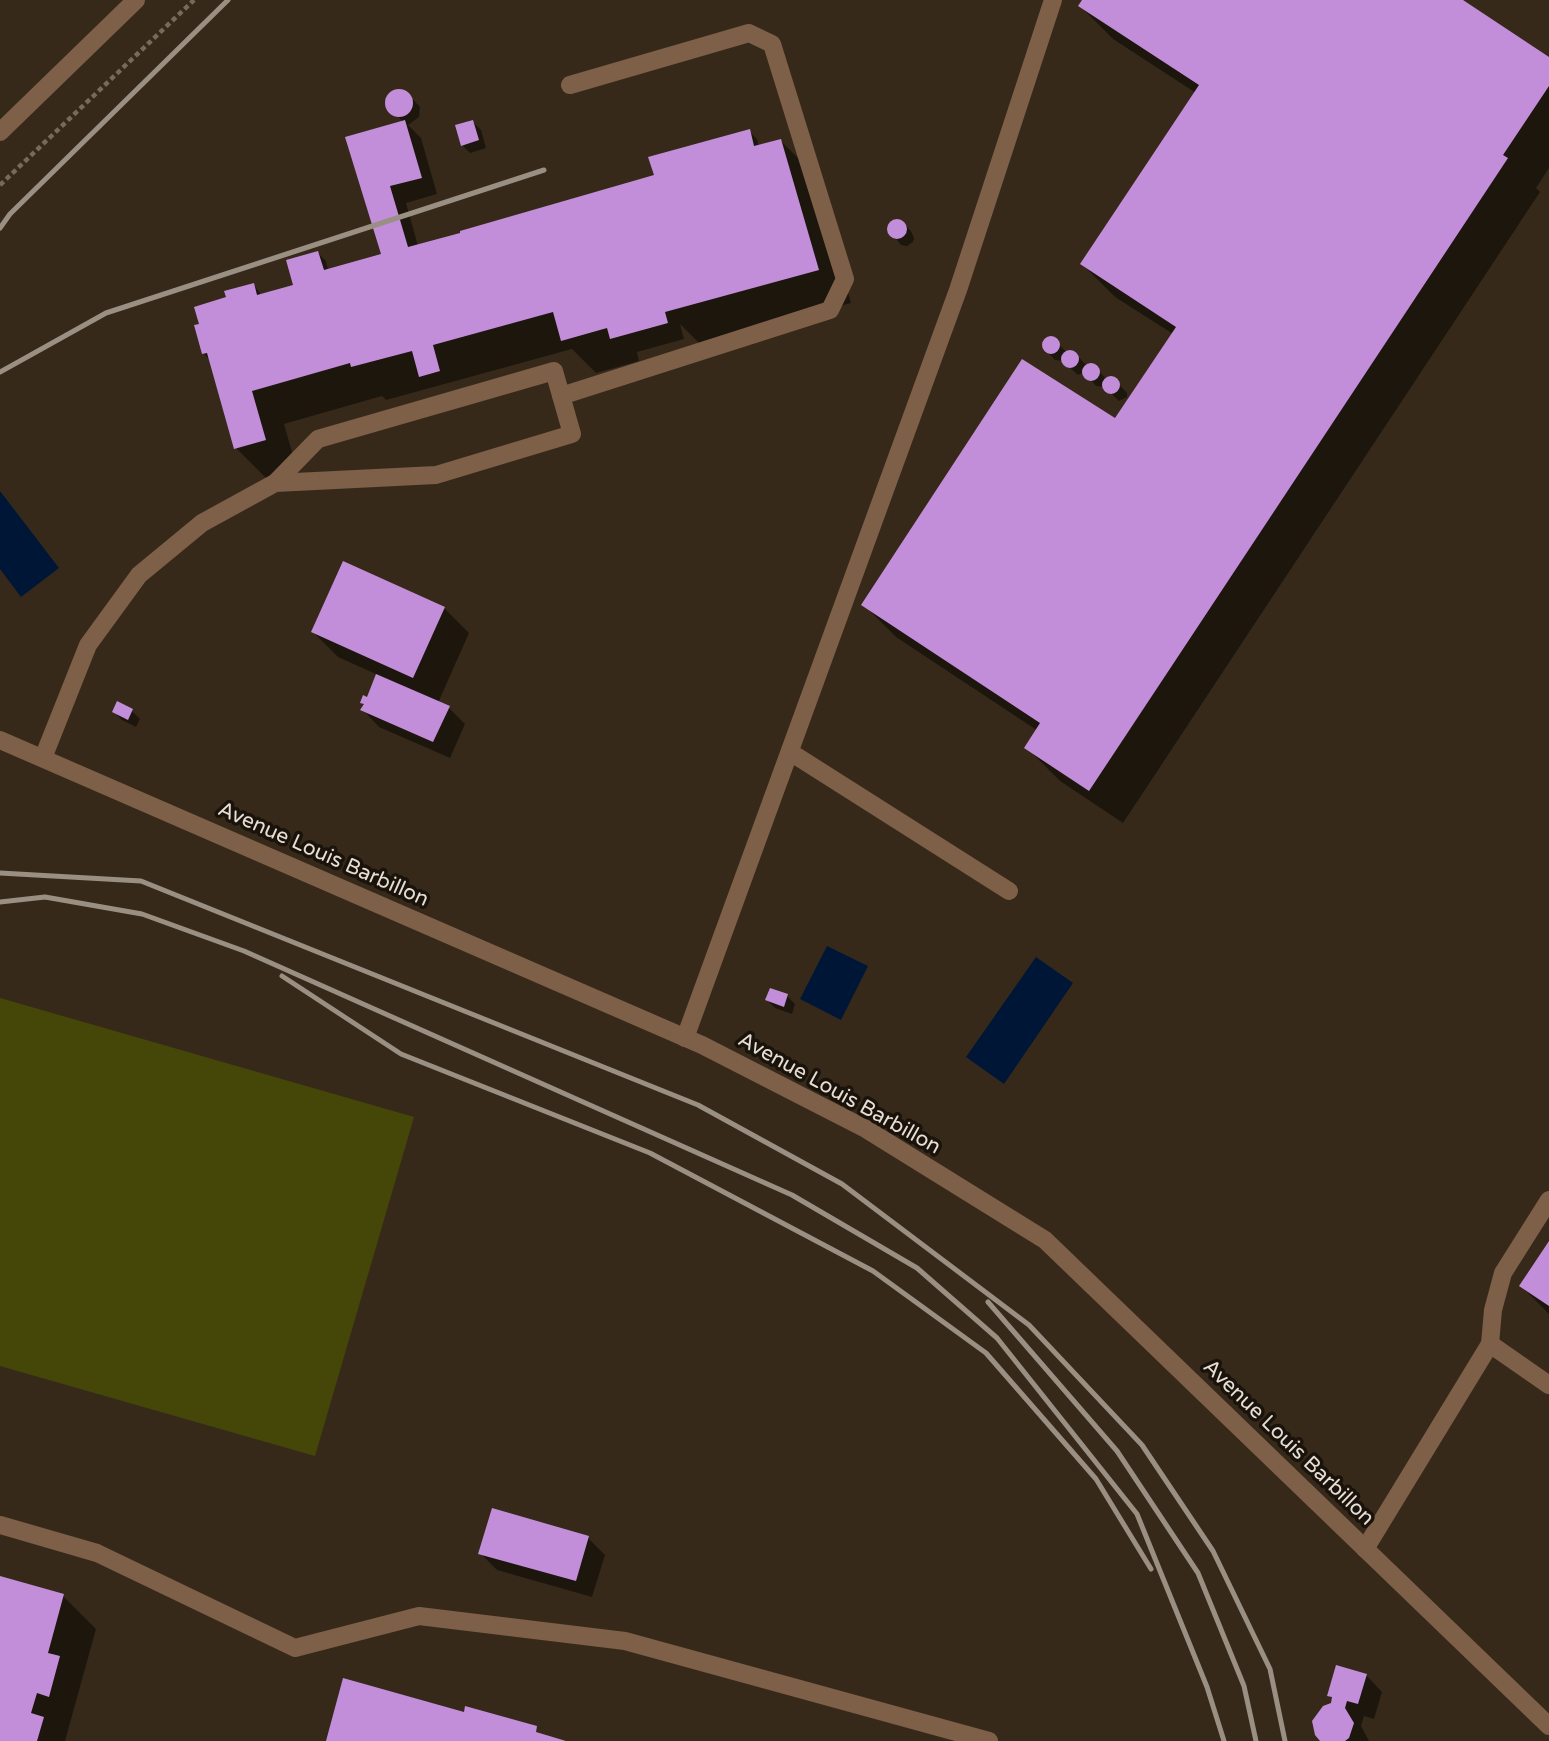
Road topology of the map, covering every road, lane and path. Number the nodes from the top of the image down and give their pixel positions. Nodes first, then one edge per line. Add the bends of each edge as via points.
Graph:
1 (136, 0) edge
2 (194, 0) edge
3 (1054, 0) edge
4 (570, 85) dead end
5 (0, 132) edge
6 (0, 185) edge
7 (561, 396) junction
8 (275, 483) junction
9 (0, 740) edge
10 (790, 752) junction
11 (43, 758) junction
12 (1009, 891) dead end
13 (685, 1038) junction
14 (1549, 1200) edge
15 (1490, 1344) junction
16 (1549, 1385) edge
17 (0, 1525) edge
18 (1365, 1549) junction
19 (1549, 1726) edge
20 (989, 1741) edge

1 - 5 street
2 - 6 path
3 - 10 street via 958,290
4 - 7 street via 749,33 772,44 845,279 830,310
7 - 8 street via 554,370 318,439
7 - 8 street via 572,434 436,475
8 - 11 street via 202,523 139,575 88,645
9 - 11 street, Avenue Louis Barbillon
10 - 12 street
10 - 13 street
11 - 13 street, Avenue Louis Barbillon
13 - 18 street, Avenue Louis Barbillon via 866,1129 1045,1240
14 - 15 street via 1503,1273
15 - 16 street
15 - 18 street
17 - 20 street via 97,1553 295,1648 419,1615 625,1641
18 - 19 street, Avenue Louis Barbillon

